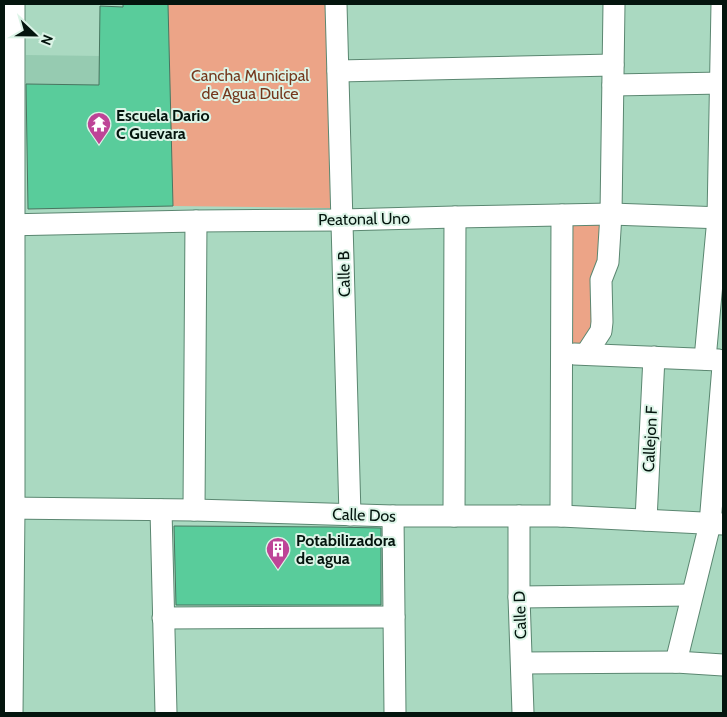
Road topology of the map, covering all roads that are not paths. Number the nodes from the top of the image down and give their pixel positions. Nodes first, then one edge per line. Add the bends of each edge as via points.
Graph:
1 (14, 4) edge
2 (336, 4) edge
3 (614, 4) edge
4 (722, 4) edge
5 (338, 71) junction
6 (613, 75) junction
7 (722, 83) edge
8 (611, 214) junction
9 (455, 216) junction
10 (562, 216) junction
11 (721, 218) edge
12 (342, 220) junction
13 (196, 221) junction
14 (9, 225) edge
15 (562, 353) junction
16 (586, 354) junction
17 (654, 357) junction
18 (717, 362) edge
19 (9, 508) edge
20 (161, 510) junction
21 (194, 510) junction
22 (350, 514) junction
23 (392, 516) junction
24 (454, 516) junction
25 (519, 516) junction
26 (561, 516) junction
27 (646, 520) junction
28 (717, 524) edge
29 (692, 595) junction
30 (519, 597) junction
31 (394, 617) junction
32 (163, 618) junction
33 (676, 662) junction
34 (522, 663) junction
35 (723, 666) edge
36 (12, 713) edge
37 (166, 713) edge
38 (395, 713) edge
39 (523, 713) edge

1 - 14 street
2 - 5 street, Calle B
3 - 6 street
4 - 7 street
5 - 6 street
5 - 12 street, Calle B
6 - 7 street
6 - 8 street
7 - 11 street
8 - 10 street, Peatonal Uno
8 - 11 street, Peatonal Uno
8 - 16 street via 608,262 601,280 601,331
9 - 10 street, Peatonal Uno
9 - 12 street, Peatonal Uno
9 - 24 street
10 - 15 street
11 - 18 street
12 - 13 street, Peatonal Uno
12 - 22 street, Calle B
13 - 14 street, Peatonal Uno
13 - 21 street
14 - 19 street
15 - 16 street
15 - 26 street
16 - 17 street
17 - 18 street
17 - 27 street, Callejon F
18 - 28 street
19 - 20 street, Calle Dos
19 - 36 street
20 - 21 street, Calle Dos
20 - 32 street
21 - 22 street, Calle Dos
22 - 23 street, Calle Dos
23 - 24 street, Calle Dos
23 - 31 street
24 - 25 street, Calle Dos
25 - 26 street, Calle Dos
25 - 30 street, Calle D
26 - 27 street, Calle Dos
27 - 28 street, Calle Dos
28 - 29 street
29 - 30 street
29 - 33 street
30 - 34 street, Calle D
31 - 32 street
31 - 38 street
32 - 37 street
33 - 34 street
33 - 35 street
34 - 39 street, Calle D

